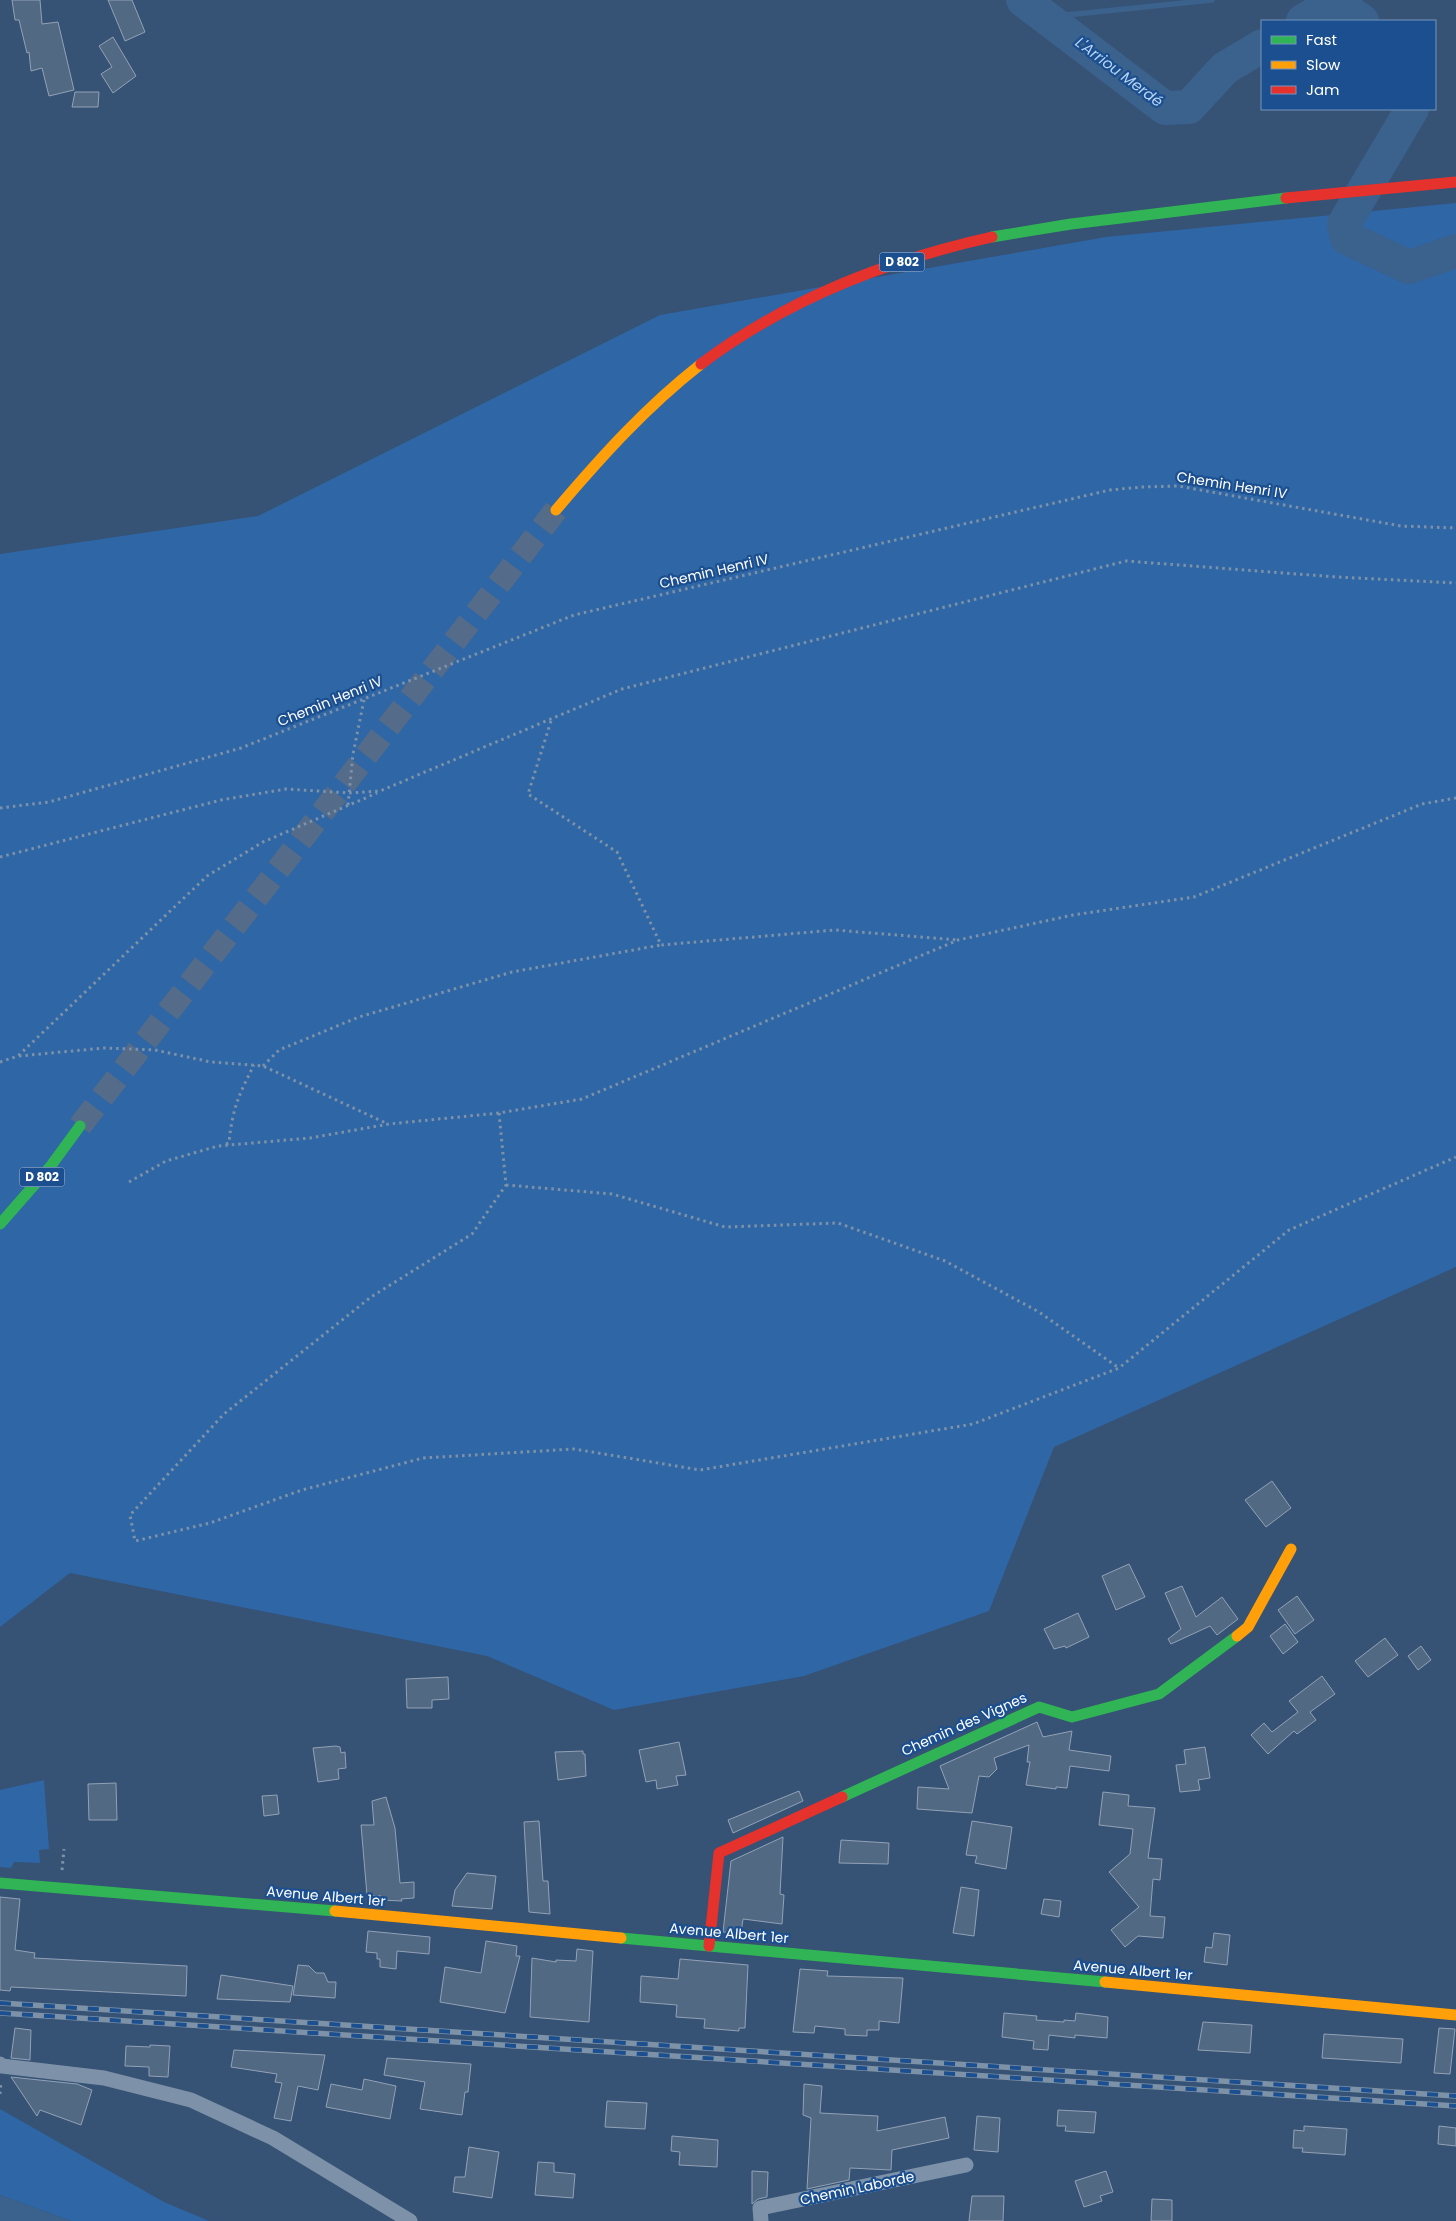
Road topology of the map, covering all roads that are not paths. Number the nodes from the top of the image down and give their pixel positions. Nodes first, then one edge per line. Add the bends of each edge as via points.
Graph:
1 (1456, 182) edge
2 (556, 510) tunnel mouth
3 (80, 1126) tunnel mouth
4 (0, 1224) edge
5 (1291, 1549) dead end
6 (0, 1882) edge
7 (708, 1946) junction
8 (1456, 2015) edge
9 (0, 2064) edge
10 (966, 2165) dead end
11 (410, 2221) edge
12 (761, 2221) edge

1 - 2 main road, D 802 via 1392,186 1030,230 902,262 843,282 758,327 721,350 676,385 627,429
3 - 4 main road, D 802 via 50,1167
5 - 7 main road, Chemin des Vignes via 1248,1627 1158,1694 1072,1717 1039,1707 719,1853
6 - 7 main road, Avenue Albert 1er
7 - 8 main road, Avenue Albert 1er
9 - 11 street via 104,2078 191,2100 273,2138
10 - 12 street, Chemin Laborde via 760,2208

